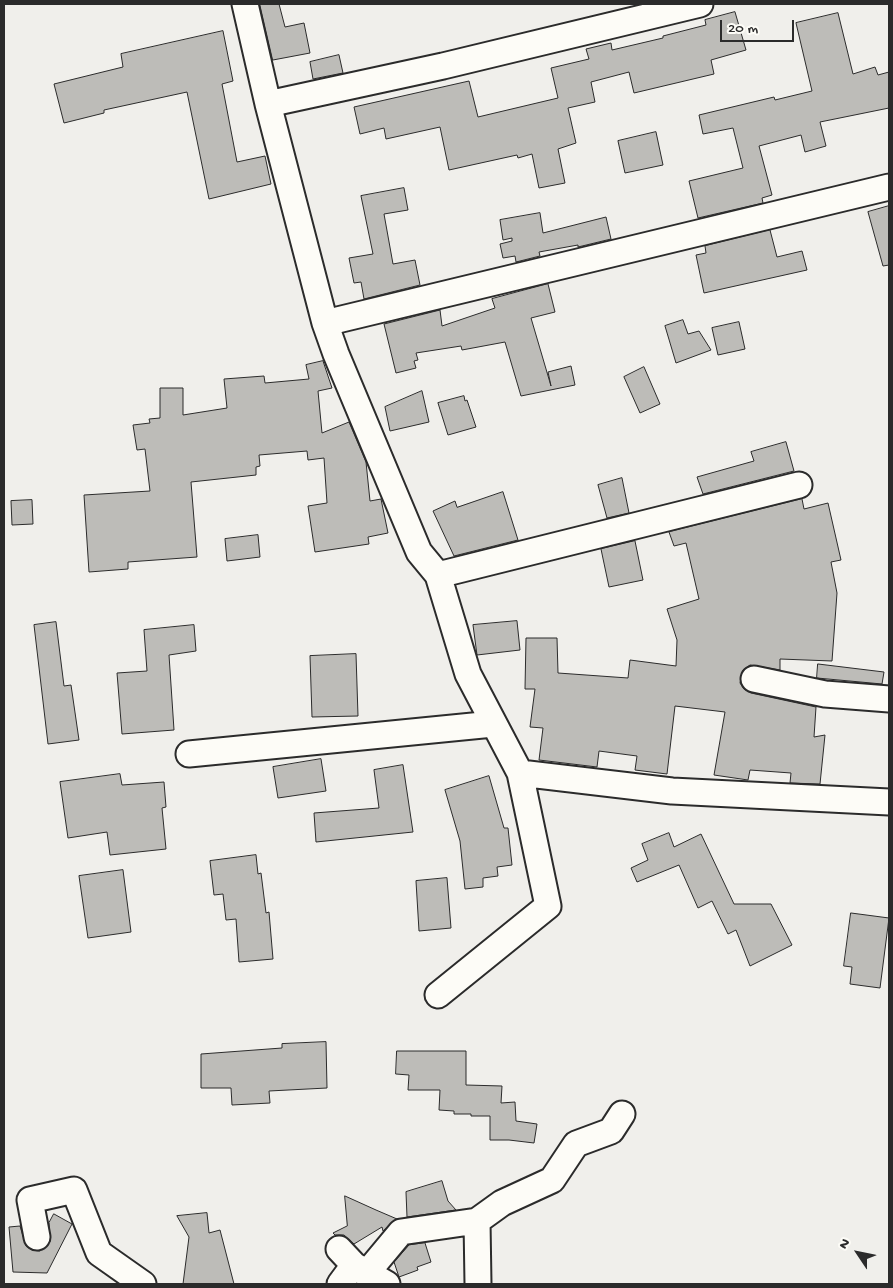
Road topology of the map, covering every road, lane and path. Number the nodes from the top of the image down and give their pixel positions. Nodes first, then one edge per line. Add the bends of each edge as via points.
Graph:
1 (245, 4) edge
2 (700, 4) edge
3 (268, 104) junction
4 (889, 186) edge
5 (326, 323) junction
6 (799, 485) dead end
7 (438, 575) junction
8 (754, 679) dead end
9 (889, 699) edge
10 (493, 724) junction
11 (189, 754) dead end
12 (520, 773) junction
13 (889, 802) edge
14 (438, 995) dead end
15 (622, 1114) dead end
16 (477, 1221) junction
17 (37, 1237) dead end
18 (357, 1271) edge
19 (143, 1284) edge
20 (478, 1284) edge

1 - 3 street
2 - 3 street via 488,56
3 - 5 street
4 - 5 street
5 - 7 street via 419,552
6 - 7 street
7 - 10 street via 468,674
8 - 9 street via 825,694
10 - 11 street
10 - 12 street
12 - 13 street via 672,791
12 - 14 street via 548,906
15 - 16 street via 611,1131 576,1144 552,1180 502,1204
16 - 18 street via 401,1232
16 - 20 street
17 - 19 street via 30,1200 74,1190 99,1253

